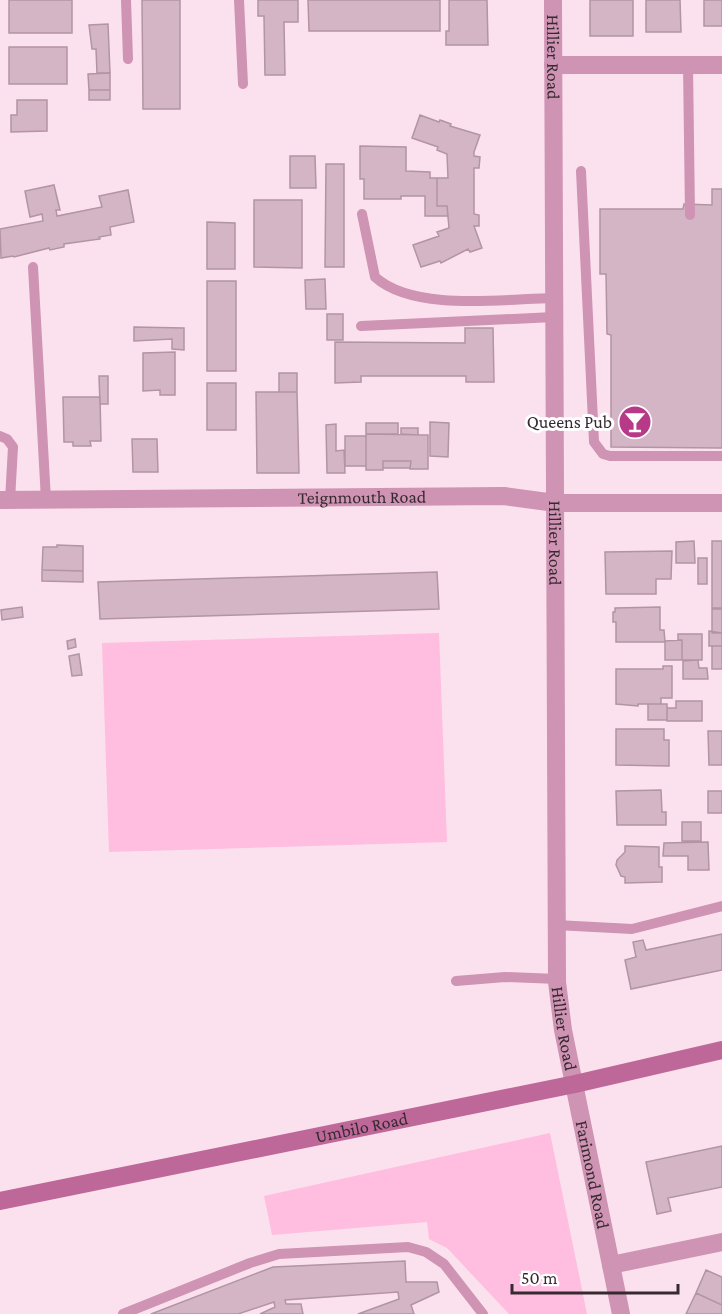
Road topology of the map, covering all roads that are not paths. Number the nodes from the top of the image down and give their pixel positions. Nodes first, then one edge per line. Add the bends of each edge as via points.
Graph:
1 (126, 0) edge
2 (240, 0) edge
3 (553, 0) edge
4 (128, 59) dead end
5 (553, 65) junction
6 (688, 65) junction
7 (722, 65) edge
8 (243, 84) dead end
9 (581, 171) dead end
10 (362, 214) dead end
11 (690, 215) dead end
12 (33, 267) dead end
13 (553, 298) junction
14 (554, 317) junction
15 (361, 326) dead end
16 (0, 436) edge
17 (722, 456) edge
18 (5, 500) edge
19 (46, 500) junction
20 (555, 503) junction
21 (722, 503) edge
22 (722, 906) edge
23 (556, 925) junction
24 (557, 979) junction
25 (456, 981) dead end
26 (722, 1050) edge
27 (575, 1084) junction
28 (0, 1201) edge
29 (722, 1242) edge
30 (610, 1265) junction
31 (123, 1314) edge
32 (483, 1314) edge
33 (621, 1314) edge

1 - 4 lane
2 - 8 lane
3 - 5 street, Hillier Road
5 - 6 street
5 - 13 street, Hillier Road
6 - 7 street
6 - 11 lane
9 - 17 lane via 594,442 603,454 610,456
10 - 13 lane via 375,278 388,287 445,301
12 - 19 lane
13 - 14 street, Hillier Road
14 - 15 lane
14 - 20 street, Hillier Road
16 - 18 lane via 13,447
18 - 19 street, Teignmouth Road
19 - 20 street, Teignmouth Road via 504,496
20 - 21 street, Teignmouth Road
20 - 23 street, Hillier Road
22 - 23 lane via 632,929
23 - 24 street, Hillier Road
24 - 25 lane via 505,977
24 - 27 street, Hillier Road via 558,1004
26 - 27 main road, Umbilo Road
27 - 28 main road, Umbilo Road
27 - 30 street, Farimond Road
29 - 30 street
30 - 33 street, Farimond Road
31 - 32 lane via 279,1254 408,1247 426,1252 444,1264

